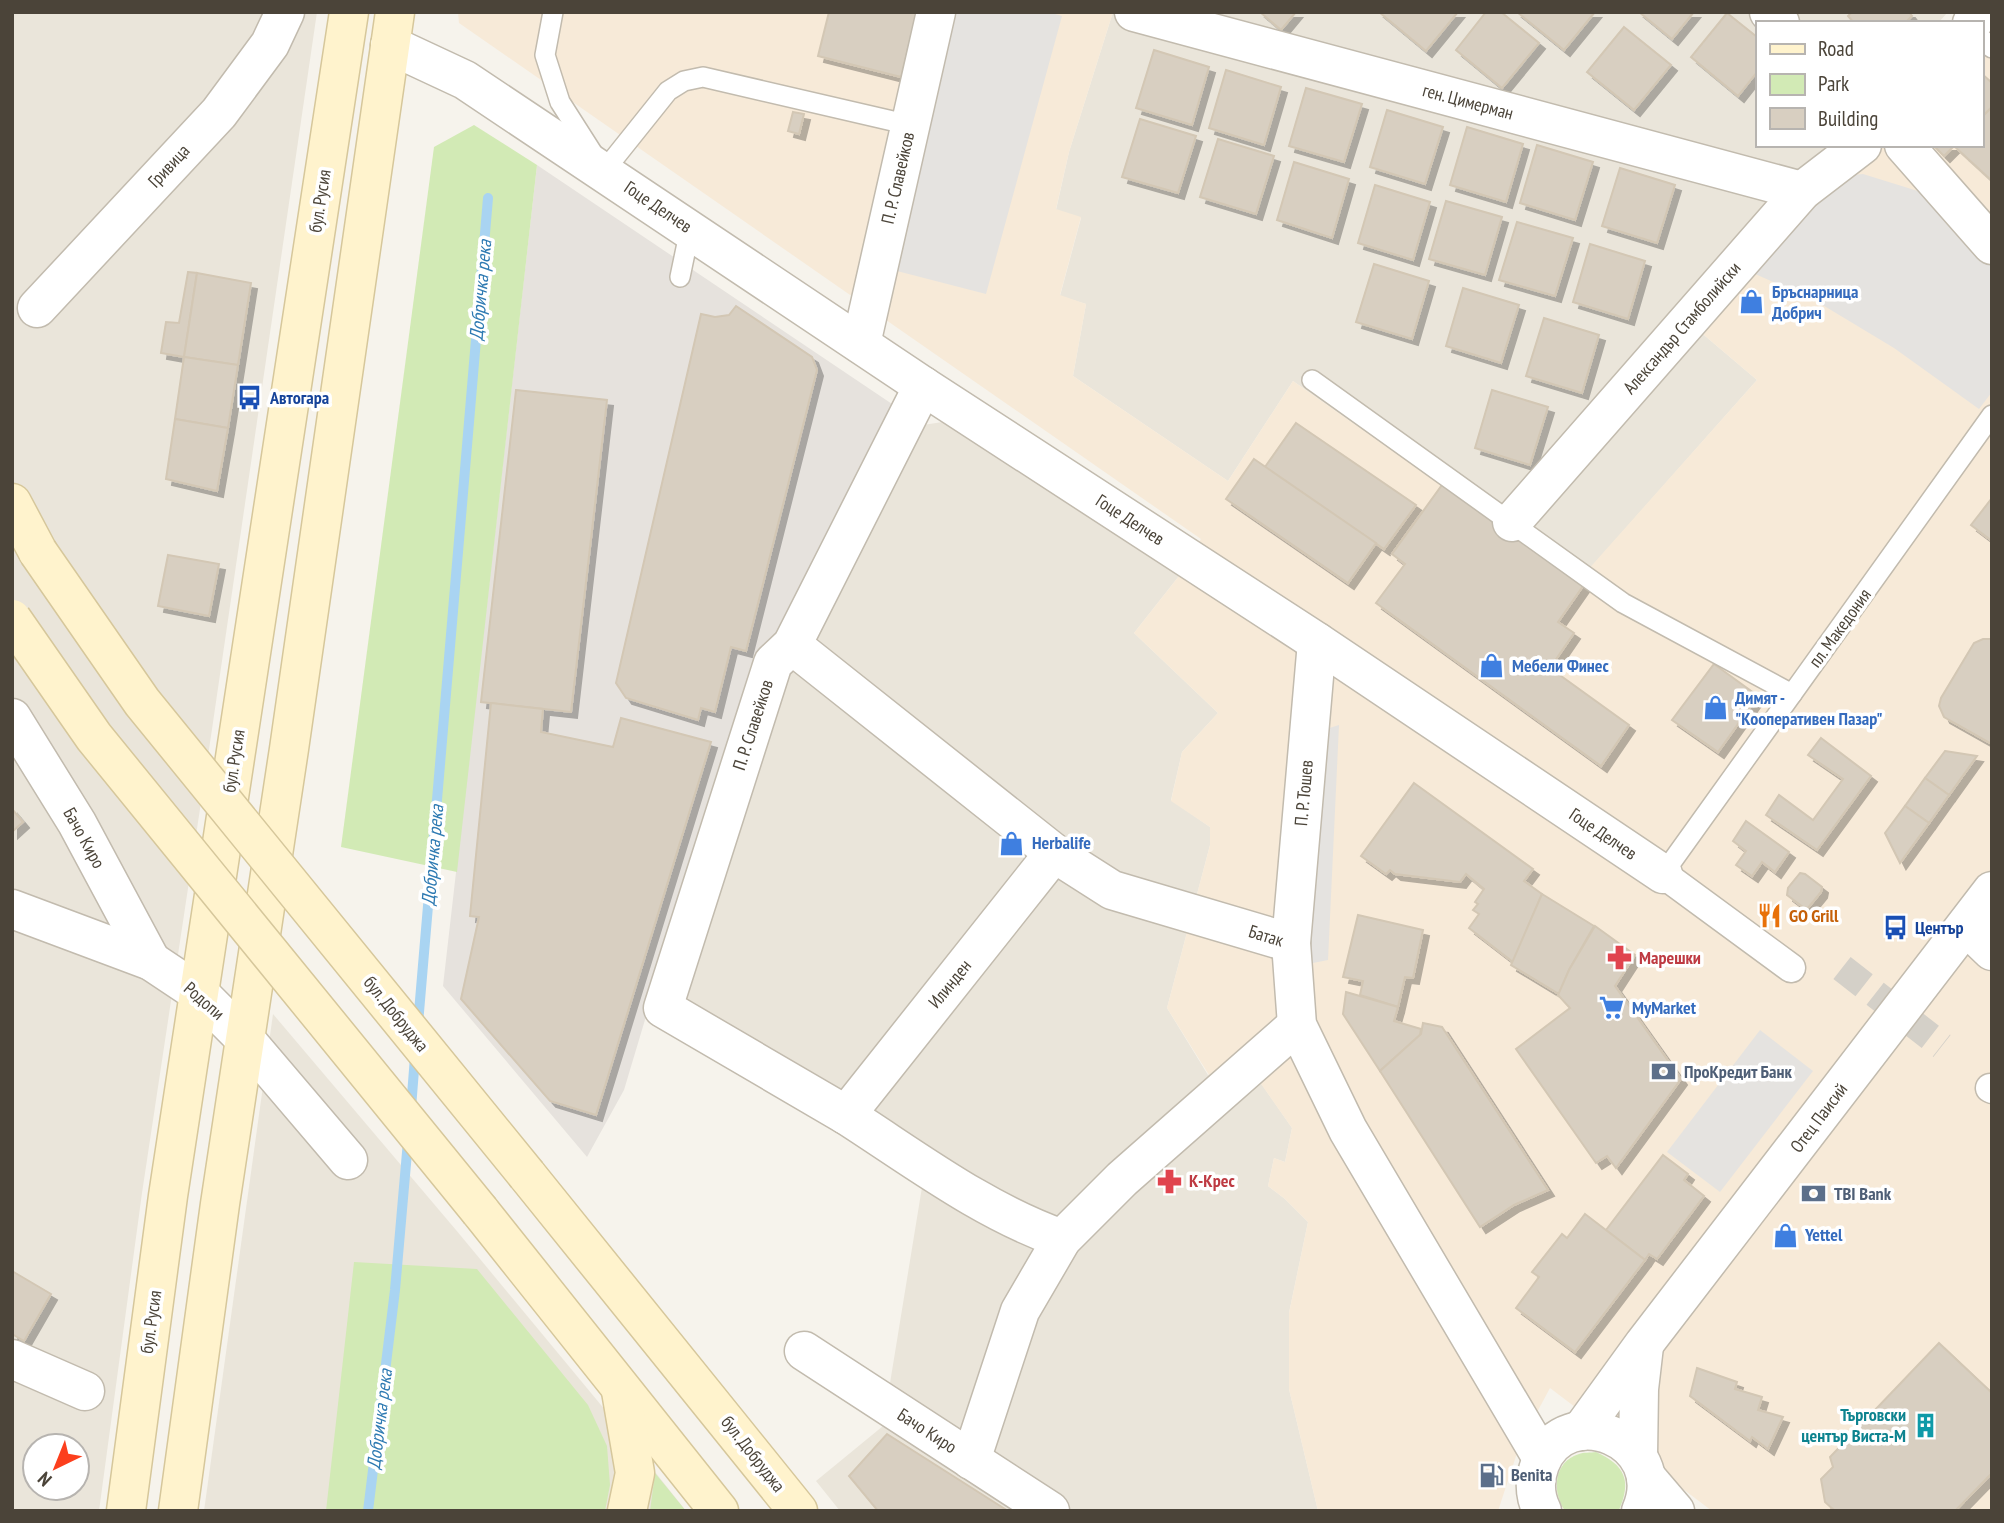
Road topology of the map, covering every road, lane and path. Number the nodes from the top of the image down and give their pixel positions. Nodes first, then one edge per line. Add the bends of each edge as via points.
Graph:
1 (285, 12) edge
2 (553, 12) edge
3 (936, 12) edge
4 (1134, 12) edge
5 (344, 15) edge
6 (393, 21) edge
7 (910, 125) junction
8 (1859, 147) edge
9 (1907, 147) edge
10 (604, 171) junction
11 (1802, 191) junction
12 (690, 229) junction
13 (1992, 245) edge
14 (680, 277) dead end
15 (37, 308) dead end
16 (861, 344) junction
17 (1312, 380) dead end
18 (923, 386) junction
19 (1992, 415) edge
20 (12, 503) edge
21 (1512, 522) junction
22 (12, 619) edge
23 (1317, 642) junction
24 (792, 645) junction
25 (1792, 694) junction
26 (12, 718) edge
27 (1055, 853) junction
28 (1663, 874) junction
29 (1992, 891) edge
30 (12, 909) edge
31 (1979, 938) edge
32 (1291, 943) junction
33 (151, 961) junction
34 (1791, 968) dead end
35 (199, 993) junction
36 (1297, 1025) junction
37 (245, 1039) junction
38 (846, 1115) junction
39 (348, 1160) dead end
40 (1062, 1239) junction
41 (1644, 1344) junction
42 (804, 1351) dead end
43 (12, 1359) edge
44 (621, 1389) junction
45 (85, 1391) dead end
46 (1581, 1431) junction
47 (1542, 1458) junction
48 (971, 1460) junction
49 (1642, 1481) edge
50 (1538, 1508) edge
51 (125, 1511) edge
52 (178, 1511) edge
53 (627, 1511) edge
54 (719, 1511) edge
55 (798, 1511) edge
56 (1050, 1511) edge
57 (1675, 1511) edge

1 - 15 street, Гривица via 270,44 219,113
2 - 10 lane via 545,55 560,102
3 - 7 street, П. Р. Славейков
4 - 11 street, ген. Цимерман
5 - 6 main road
5 - 35 main road, бул. Русия
6 - 10 street, Гоце Делчев via 464,80
6 - 37 main road
7 - 10 lane via 703,77 668,90
7 - 16 street, П. Р. Славейков
8 - 11 street, Александър Стамболийски
9 - 13 street
10 - 12 street, Гоце Делчев
11 - 21 street, Александър Стамболийски
12 - 14 lane
12 - 16 street, Гоце Делчев
16 - 18 street, Гоце Делчев
17 - 21 lane
18 - 23 street, Гоце Делчев
18 - 24 street, П. Р. Славейков
19 - 25 lane, пл. Македония
20 - 55 main road, бул. Добруджа, bridge via 38,552 142,702
21 - 25 lane via 1623,603
22 - 44 main road, bridge via 94,737
23 - 28 street, Гоце Делчев
23 - 32 street, П. Р. Тошев
24 - 27 street, Батак
24 - 38 street, П. Р. Славейков via 772,663 663,1008
25 - 28 lane, пл. Македония
26 - 33 street, Бачо Киро via 77,823
27 - 32 street, Батак via 1112,890
27 - 38 street, Илинден
28 - 34 street, Гоце Делчев
29 - 31 street, Отец Паисий
30 - 33 street, Родопи
31 - 41 street, Отец Паисий
32 - 36 street, Батак
33 - 35 street, Родопи
35 - 37 street, Родопи
35 - 51 main road, бул. Русия
36 - 40 street via 1122,1178
36 - 47 street, Батак via 1348,1130
37 - 39 street, Родопи
37 - 52 main road
38 - 40 street via 970,1196 1024,1226
40 - 48 street via 1020,1311
41 - 46 street, Отец Паисий
41 - 49 street via 1637,1441
42 - 48 street, Бачо Киро
43 - 45 street
44 - 53 main road via 635,1473
44 - 54 main road
46 - 47 street, Отец Паисий via 1565,1437
46 - 49 street via 1623,1440
47 - 50 street via 1535,1488
48 - 56 street, Бачо Киро
49 - 57 street

